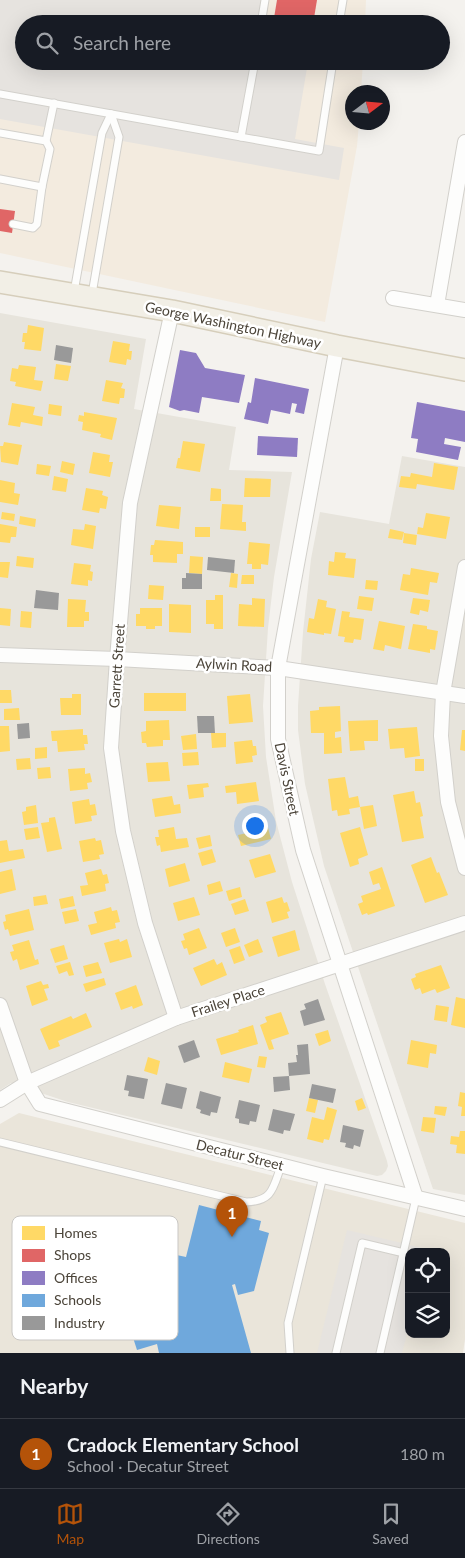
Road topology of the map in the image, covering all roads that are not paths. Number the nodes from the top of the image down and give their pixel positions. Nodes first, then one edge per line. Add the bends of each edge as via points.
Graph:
1 (265, 0) edge
2 (343, 0) edge
3 (262, 15) edge
4 (340, 15) edge
5 (252, 70) edge
6 (332, 70) edge
7 (0, 94) edge
8 (54, 103) junction
9 (111, 114) junction
10 (0, 133) edge
11 (241, 137) junction
12 (46, 141) junction
13 (465, 142) edge
14 (0, 179) edge
15 (42, 186) junction
16 (13, 224) dead end
17 (0, 282) edge
18 (83, 296) junction
19 (393, 298) dead end
20 (437, 305) junction
21 (465, 310) edge
22 (172, 311) junction
23 (337, 346) junction
24 (465, 370) edge
25 (465, 567) edge
26 (0, 654) edge
27 (117, 659) junction
28 (278, 668) junction
29 (443, 693) junction
30 (465, 696) edge
31 (465, 868) edge
32 (465, 923) edge
33 (341, 964) junction
34 (0, 1005) edge
35 (176, 1018) junction
36 (27, 1083) junction
37 (0, 1100) edge
38 (0, 1142) edge
39 (281, 1166) junction
40 (323, 1176) junction
41 (416, 1198) junction
42 (465, 1209) edge
43 (404, 1253) junction
44 (290, 1353) edge
45 (336, 1353) edge
46 (380, 1353) edge

1 - 3 lane
2 - 4 lane
5 - 11 lane
6 - 11 lane via 318,151
7 - 8 lane
8 - 9 lane
8 - 12 lane
9 - 11 lane
9 - 18 lane via 102,133
9 - 18 lane via 120,137
10 - 12 lane
12 - 15 lane via 50,149
13 - 20 street
14 - 15 lane
15 - 16 lane via 37,224 33,228
17 - 18 main road, George Washington Highway
18 - 22 main road, George Washington Highway
19 - 20 street
20 - 21 street
22 - 23 main road, George Washington Highway
22 - 27 street, Garrett Street via 130,504
23 - 24 main road, George Washington Highway
23 - 28 street, Davis Street
25 - 29 street
26 - 27 street, Aylwin Road
27 - 28 street, Aylwin Road
27 - 35 street, Garrett Street via 111,748 123,831 145,922
28 - 29 street, Aylwin Road
28 - 33 street, Davis Street via 278,739 303,850
29 - 30 street, Aylwin Road
29 - 31 street via 441,736 448,802
32 - 33 street, Frailey Place
33 - 35 street, Frailey Place
33 - 41 street, Davis Street
34 - 36 street, Decatur Street
35 - 36 street, Frailey Place
36 - 37 street, Frailey Place
36 - 39 street, Decatur Street via 40,1104
38 - 39 lane via 246,1202 258,1202 267,1197
39 - 40 street, Decatur Street
40 - 41 street, Decatur Street
40 - 44 lane via 288,1323
41 - 42 street, Decatur Street
41 - 43 lane
43 - 45 lane via 362,1243
43 - 46 lane

